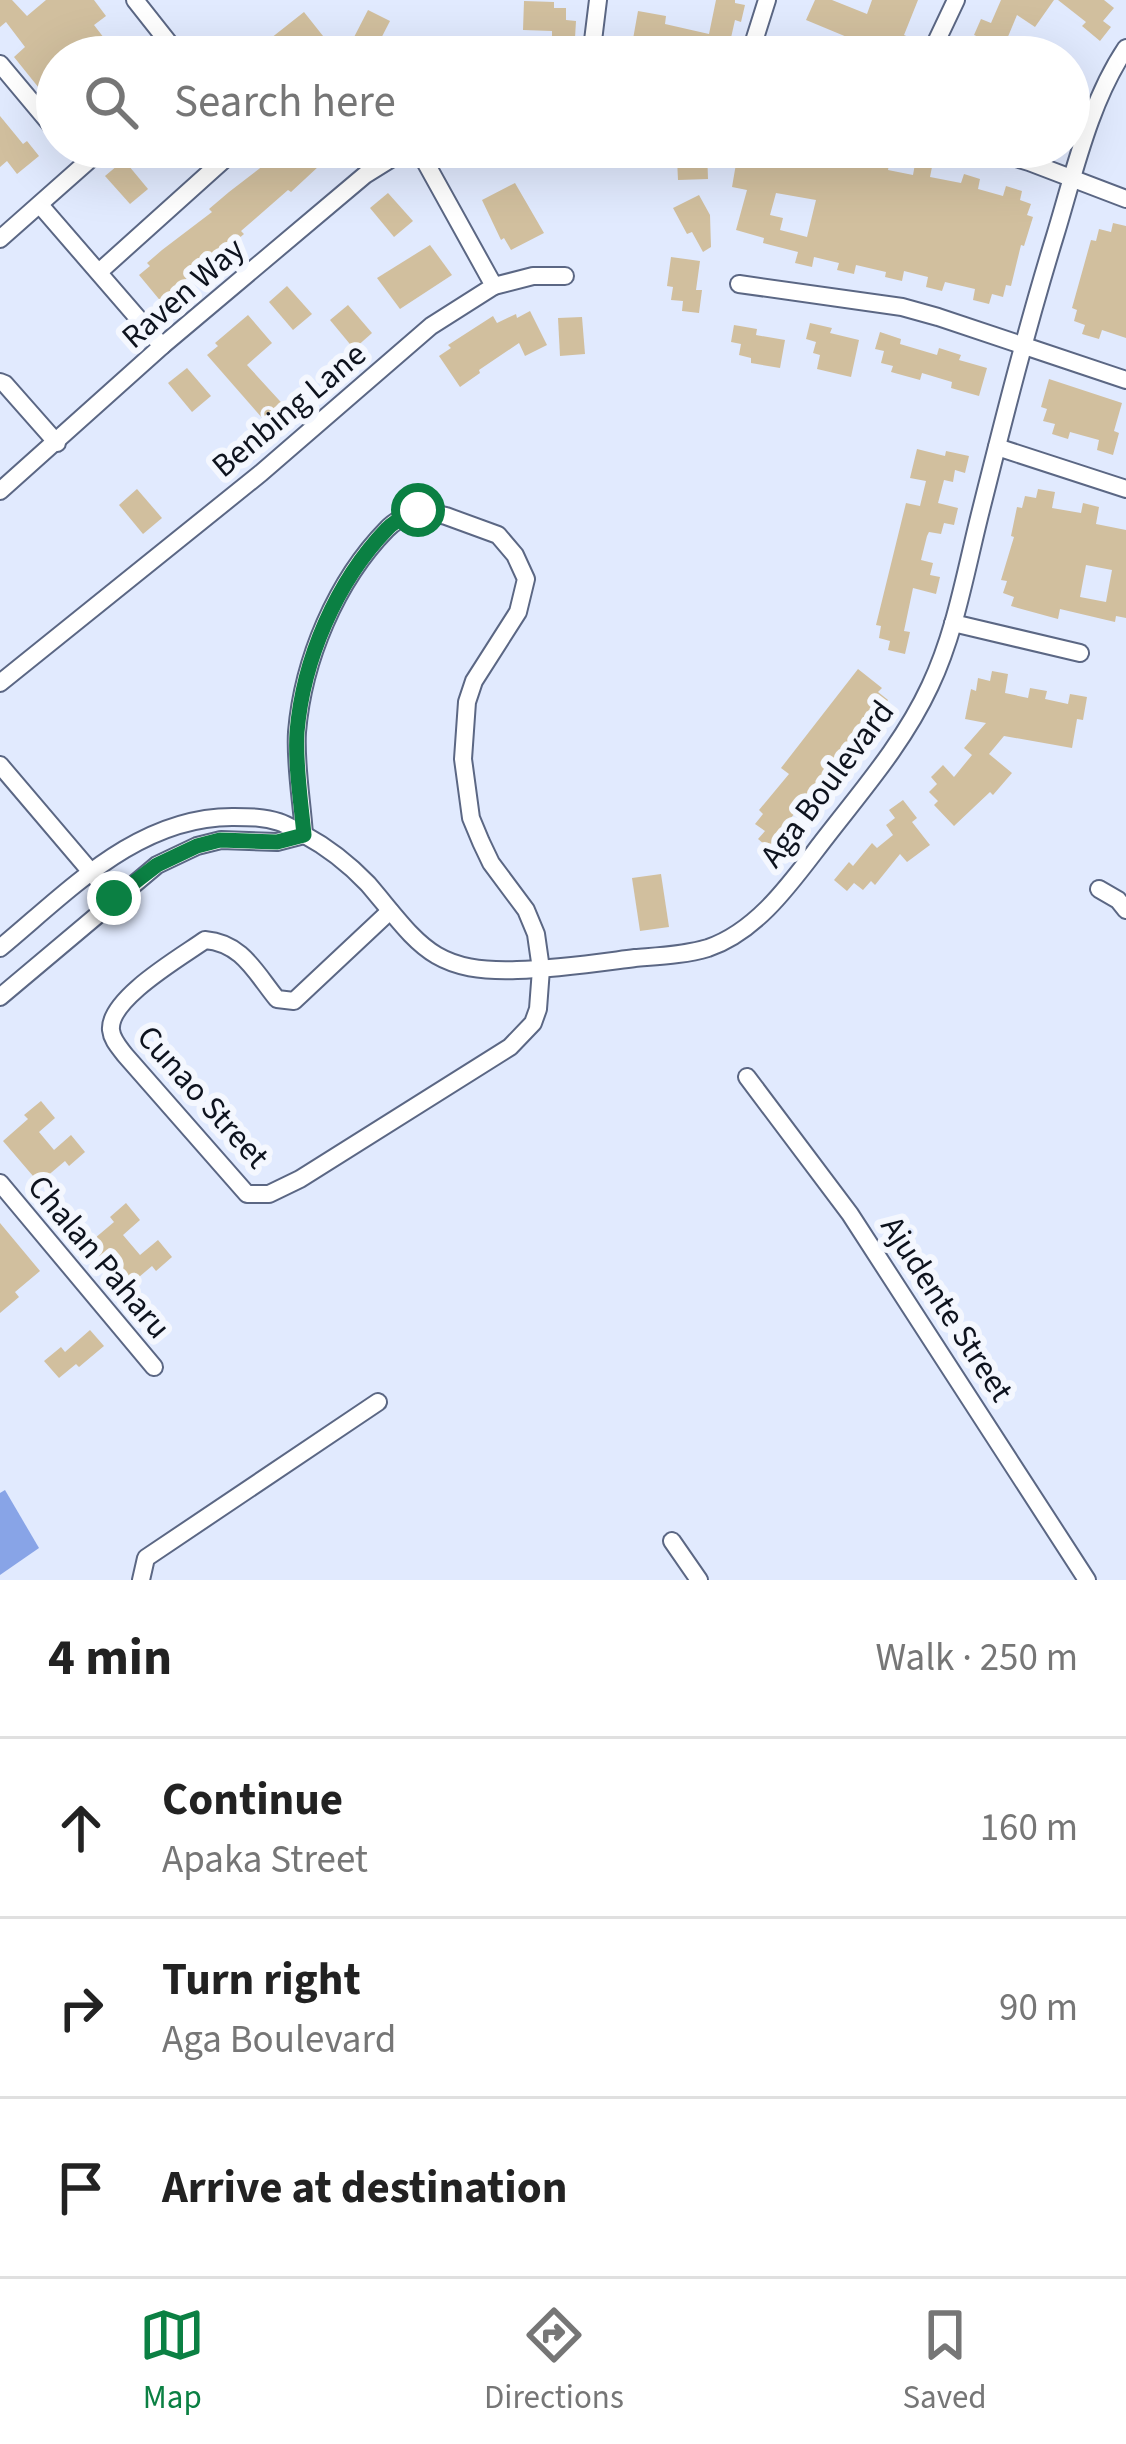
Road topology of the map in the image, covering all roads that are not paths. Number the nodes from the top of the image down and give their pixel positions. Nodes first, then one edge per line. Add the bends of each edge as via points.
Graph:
1 (135, 0) edge
2 (598, 0) edge
3 (767, 0) edge
4 (956, 0) edge
5 (163, 36) edge
6 (594, 36) edge
7 (756, 36) edge
8 (939, 36) edge
9 (1126, 48) edge
10 (0, 64) edge
11 (36, 107) edge
12 (1090, 125) edge
13 (80, 168) edge
14 (215, 168) edge
15 (377, 168) edge
16 (425, 168) edge
17 (1040, 168) edge
18 (1076, 168) edge
19 (1072, 179) junction
20 (1126, 199) edge
21 (40, 205) junction
22 (0, 239) edge
23 (99, 272) junction
24 (565, 276) dead end
25 (740, 284) dead end
26 (494, 286) junction
27 (1022, 344) junction
28 (162, 346) junction
29 (1126, 380) edge
30 (0, 382) edge
31 (57, 443) junction
32 (997, 447) junction
33 (1126, 489) edge
34 (0, 491) edge
35 (953, 623) junction
36 (1081, 652) dead end
37 (0, 683) edge
38 (0, 765) edge
39 (304, 835) junction
40 (92, 871) junction
41 (1099, 889) dead end
42 (114, 898) junction
43 (1126, 910) edge
44 (390, 911) junction
45 (0, 948) edge
46 (541, 969) junction
47 (0, 997) edge
48 (747, 1078) dead end
49 (0, 1183) edge
50 (154, 1367) dead end
51 (378, 1402) dead end
52 (672, 1541) dead end
53 (141, 1580) edge
54 (699, 1580) edge
55 (1087, 1580) edge

1 - 5 street
2 - 6 street
3 - 7 street
4 - 8 street
9 - 12 street, Aga Boulevard
10 - 11 street
13 - 21 street
14 - 23 street
15 - 28 street, Raven Way
16 - 26 street
17 - 19 street
18 - 19 street, Aga Boulevard
19 - 20 street
19 - 27 street, Aga Boulevard
21 - 22 street
21 - 23 street
23 - 28 street
24 - 26 street
25 - 27 street via 902,307
26 - 37 street, Benbing Lane via 431,326
27 - 29 street
27 - 32 street, Aga Boulevard
28 - 31 street, Raven Way
30 - 31 street
31 - 34 street, Raven Way
32 - 33 street
32 - 35 street, Aga Boulevard
35 - 36 street
35 - 46 street, Aga Boulevard via 905,732 753,921 704,949
38 - 40 street
39 - 40 street, Aga Boulevard via 258,818 197,818
39 - 42 street via 197,846
39 - 44 street, Aga Boulevard via 338,854
39 - 46 street via 302,703 311,658 345,586 390,525 418,510 499,535 526,579 518,612 467,702 464,783 481,842 536,934
40 - 42 street
40 - 45 street, Aga Boulevard
41 - 43 street
42 - 47 street
44 - 46 street, Aga Boulevard via 419,945 458,966
44 - 46 street, Cunao Street via 294,1001 277,999 224,941 206,940 124,999 110,1024 124,1055 247,1194 300,1179 510,1047 533,1023
48 - 55 street, Ajudente Street via 861,1230
49 - 50 street, Chalan Paharu
51 - 53 street via 146,1558
52 - 54 street

